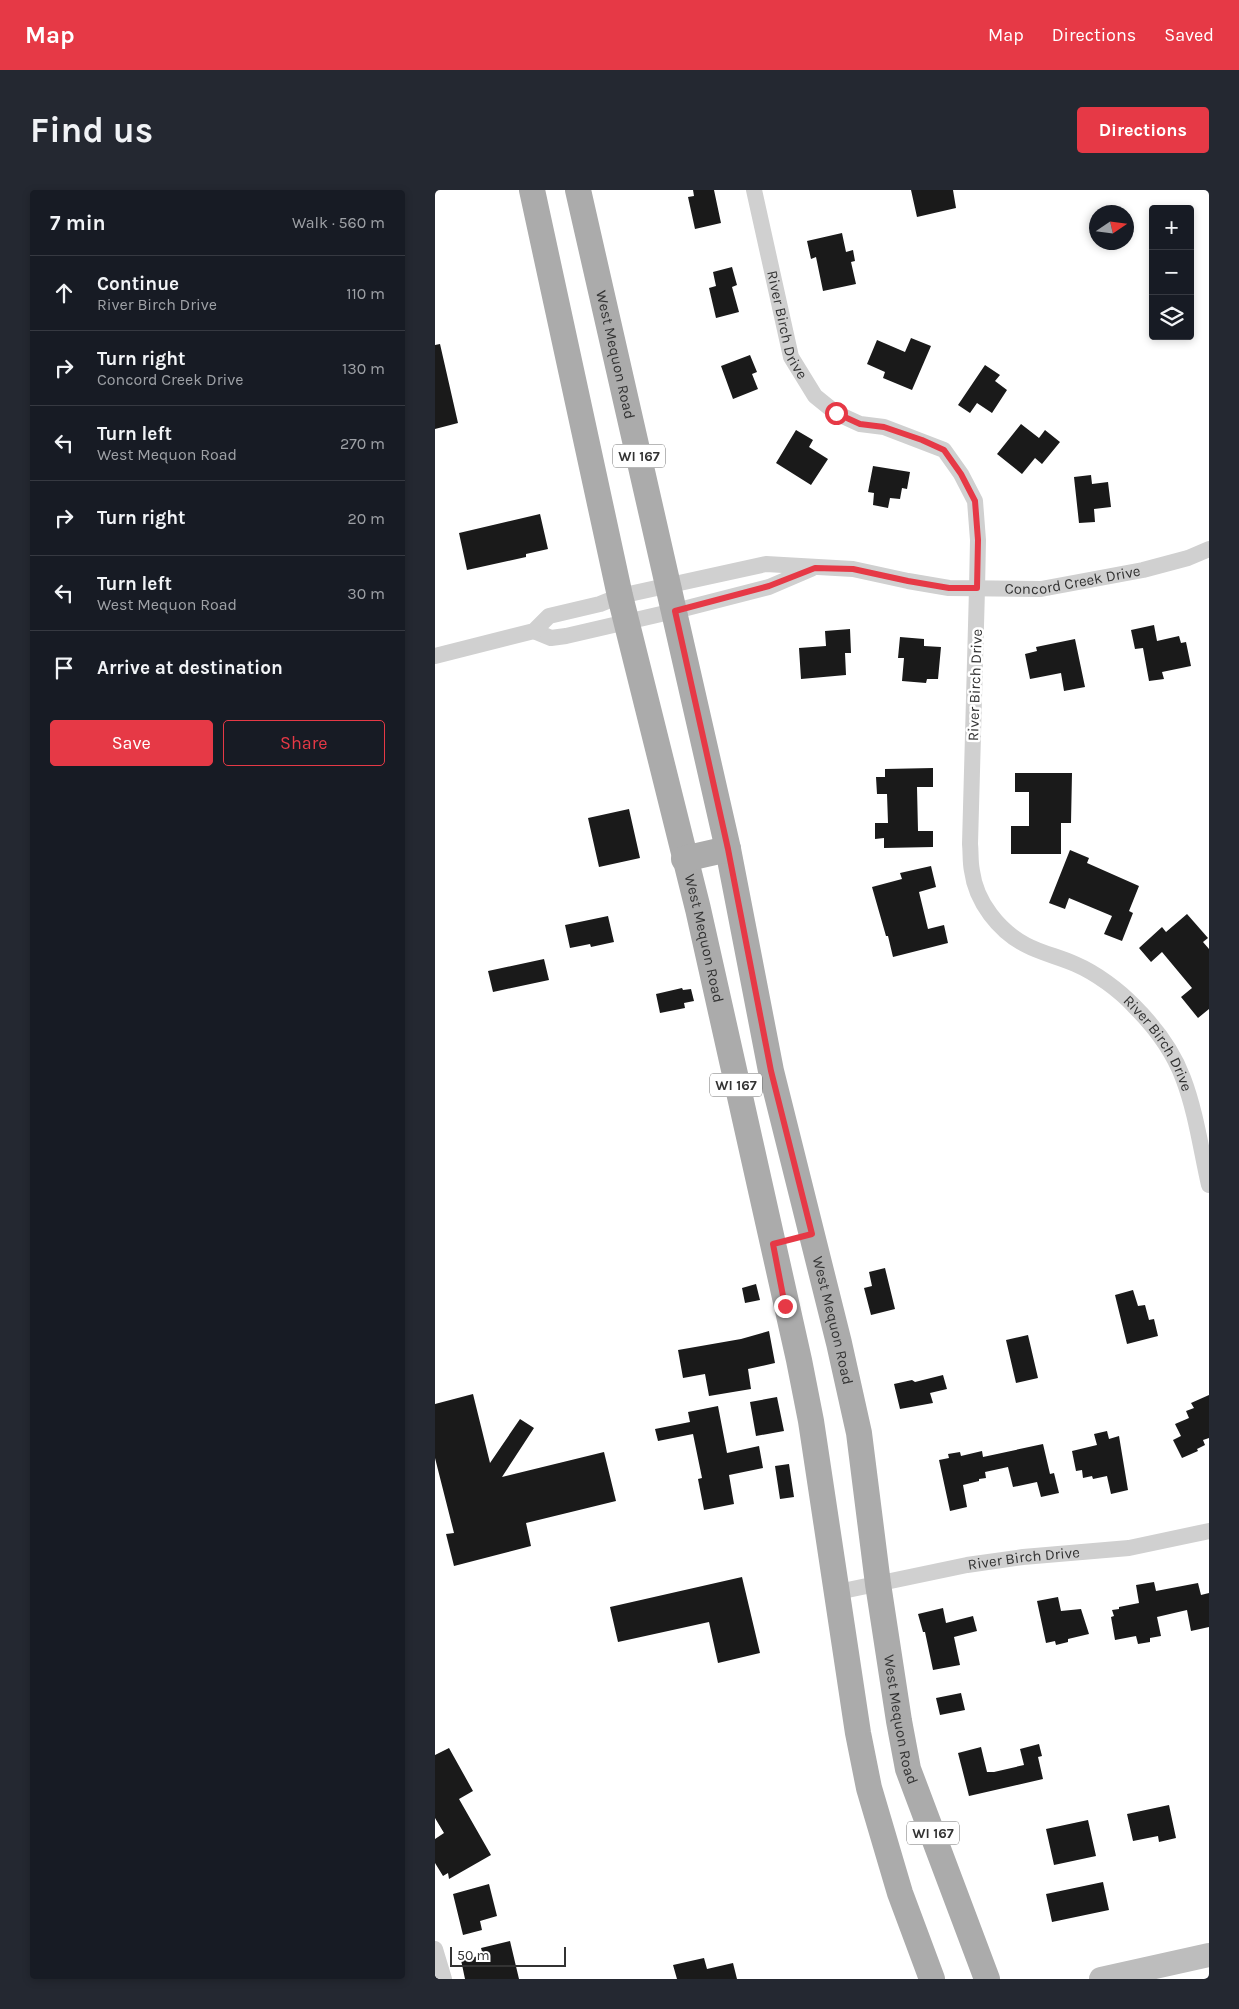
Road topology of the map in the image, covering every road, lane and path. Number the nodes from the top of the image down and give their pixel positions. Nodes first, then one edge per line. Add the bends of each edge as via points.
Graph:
1 (532, 190) edge
2 (578, 190) edge
3 (754, 190) edge
4 (1209, 549) edge
5 (815, 568) junction
6 (669, 585) junction
7 (977, 588) junction
8 (620, 596) junction
9 (675, 611) junction
10 (626, 622) junction
11 (534, 631) junction
12 (435, 656) edge
13 (728, 849) junction
14 (684, 859) junction
15 (1209, 1185) edge
16 (812, 1234) junction
17 (773, 1244) junction
18 (1209, 1531) edge
19 (879, 1584) junction
20 (838, 1592) junction
21 (435, 1949) edge
22 (1209, 1956) edge
23 (444, 1979) edge
24 (932, 1979) edge
25 (987, 1979) edge
26 (1101, 1979) edge

1 - 8 main road, West Mequon Road / WI 167
2 - 6 main road, West Mequon Road / WI 167
3 - 7 street, River Birch Drive via 791,356 815,396 836,413 860,424 884,427 944,450 975,501
4 - 7 street, Concord Creek Drive via 1152,568 1090,581 1041,589
5 - 6 street, Concord Creek Drive via 766,564
5 - 7 street, Concord Creek Drive via 853,569 949,588
5 - 9 street, Concord Creek Drive via 769,586
6 - 8 street, Concord Creek Drive
6 - 9 main road, West Mequon Road / WI 167
7 - 15 street, River Birch Drive via 970,844 972,872 981,898 992,918 1007,932 1025,945 1077,965 1105,982 1133,1004 1154,1028 1182,1076
8 - 10 main road, West Mequon Road / WI 167
8 - 11 street, Concord Creek Drive via 549,616
9 - 10 street, Concord Creek Drive
9 - 13 main road, West Mequon Road / WI 167
10 - 11 street, Concord Creek Drive via 551,638
10 - 14 main road, West Mequon Road / WI 167
11 - 12 street
13 - 14 main road
13 - 16 main road, West Mequon Road / WI 167 via 771,1071
14 - 17 main road, West Mequon Road / WI 167
16 - 17 main road
16 - 19 main road, West Mequon Road / WI 167 via 859,1434
17 - 20 main road, West Mequon Road / WI 167 via 811,1421
18 - 19 street, River Birch Drive via 1129,1548 967,1565
19 - 20 street, River Birch Drive
19 - 25 main road, West Mequon Road / WI 167 via 908,1769
20 - 24 main road, West Mequon Road / WI 167 via 869,1788 901,1894
21 - 23 street
22 - 26 street

